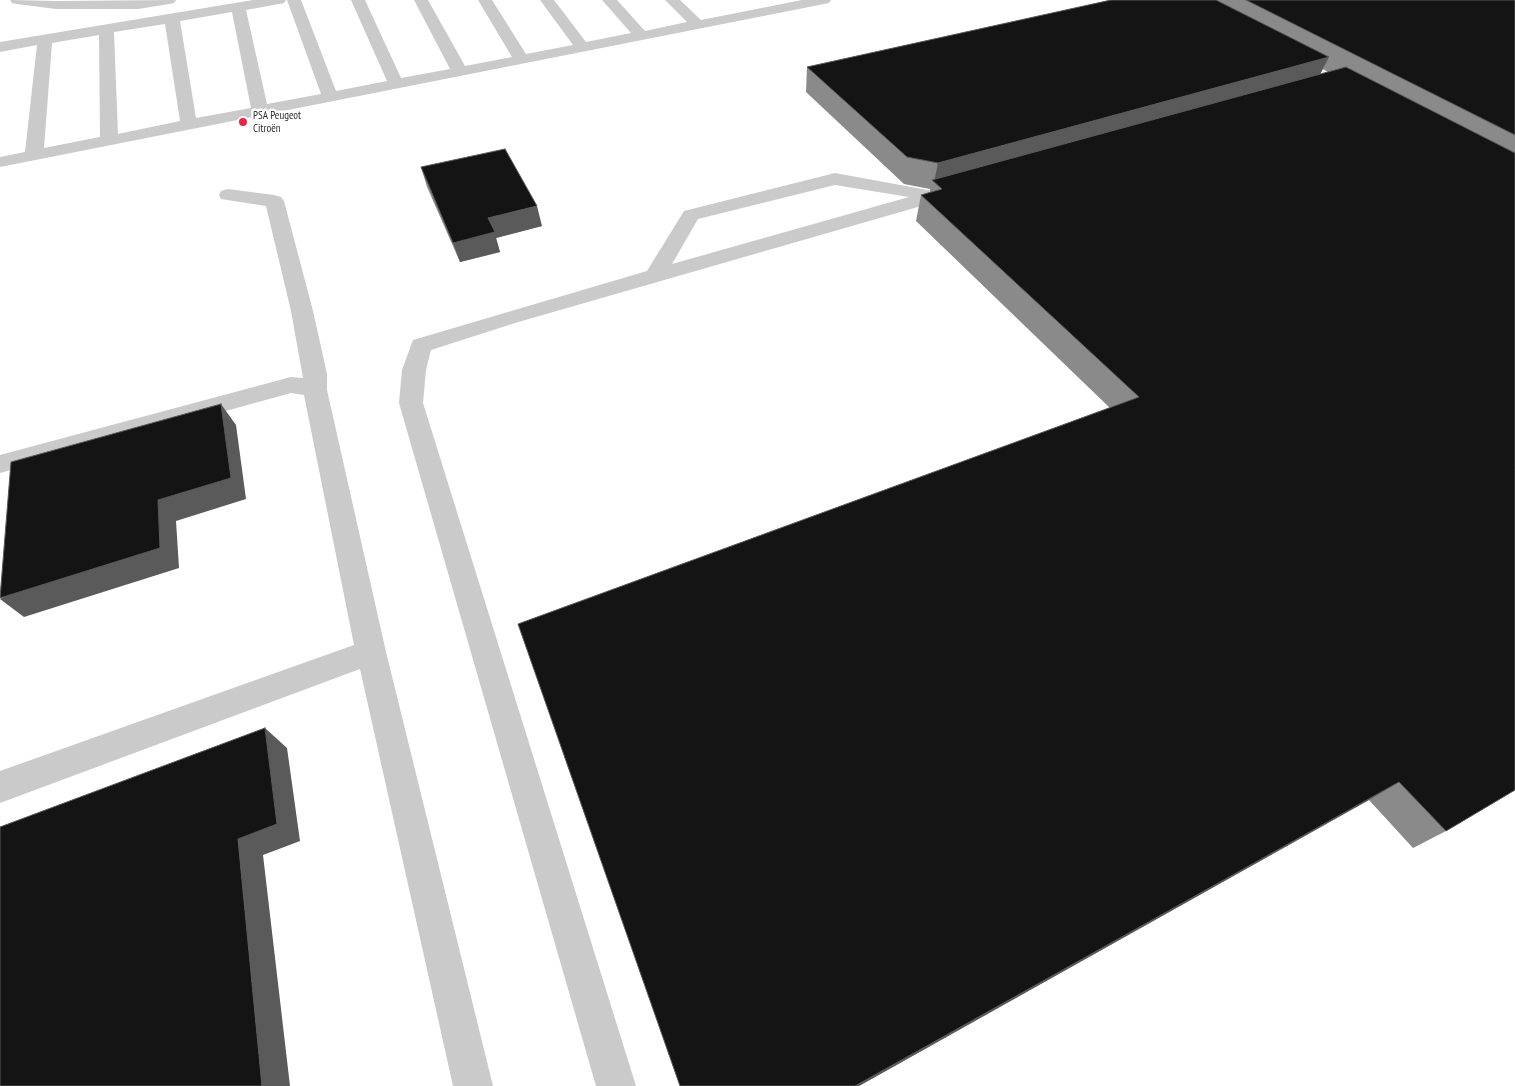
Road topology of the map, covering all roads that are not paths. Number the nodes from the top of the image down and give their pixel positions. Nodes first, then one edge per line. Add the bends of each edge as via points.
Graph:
1 (17, 0) edge
2 (169, 0) edge
3 (279, 0) edge
4 (294, 0) edge
5 (358, 0) edge
6 (421, 0) edge
7 (485, 0) edge
8 (546, 0) edge
9 (609, 0) edge
10 (672, 0) edge
11 (824, 0) edge
12 (796, 2) edge
13 (58, 3) edge
14 (238, 7) junction
15 (172, 18) junction
16 (698, 25) junction
17 (106, 29) junction
18 (641, 36) junction
19 (45, 39) junction
20 (0, 47) edge
21 (582, 47) junction
22 (521, 60) junction
23 (460, 72) junction
24 (396, 84) junction
25 (330, 97) junction
26 (260, 111) junction
27 (189, 125) junction
28 (109, 140) junction
29 (34, 155) junction
30 (0, 162) edge
31 (982, 183) edge
32 (228, 196) dead end
33 (935, 196) junction
34 (655, 276) junction
35 (315, 390) junction
36 (0, 464) edge
37 (371, 652) junction
38 (0, 787) edge
39 (473, 1086) edge
40 (616, 1086) edge

1 - 13 street
2 - 13 street via 138,5
3 - 14 street
4 - 25 street
5 - 24 street
6 - 23 street
7 - 22 street
8 - 21 street
9 - 18 street
10 - 16 street
11 - 12 street
12 - 16 street via 743,10
14 - 15 street
14 - 26 street
15 - 17 street
15 - 27 street
16 - 18 street
17 - 19 street
17 - 28 street
18 - 21 street
19 - 20 street
19 - 29 street
21 - 22 street
22 - 23 street
23 - 24 street
24 - 25 street
25 - 26 street
26 - 27 street
27 - 28 street
28 - 29 street
29 - 30 street
31 - 33 street
32 - 35 street via 274,201 302,311 315,374
33 - 34 street
33 - 34 street via 835,179 691,215
34 - 40 street via 421,345 414,370 411,403
35 - 36 street via 291,385
35 - 37 street
37 - 38 street
37 - 39 street

